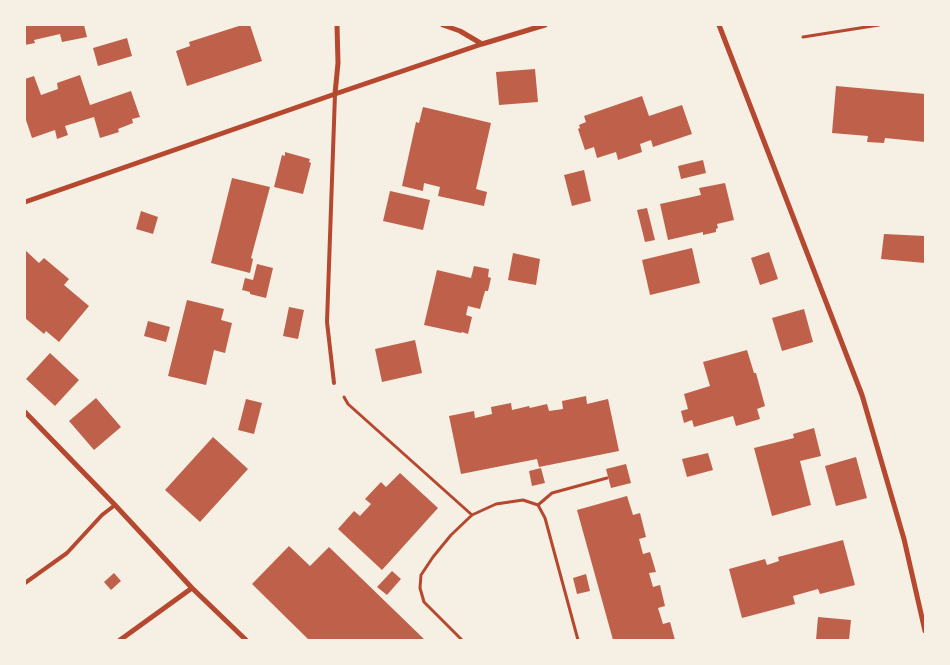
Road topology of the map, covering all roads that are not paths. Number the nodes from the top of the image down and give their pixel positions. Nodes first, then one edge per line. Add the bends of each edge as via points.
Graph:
1 (337, 25) edge
2 (443, 25) edge
3 (546, 25) edge
4 (719, 25) edge
5 (482, 44) junction
6 (334, 94) junction
7 (25, 202) edge
8 (334, 383) road end
9 (25, 412) edge
10 (116, 505) junction
11 (25, 584) edge
12 (192, 588) junction
13 (925, 631) edge
14 (120, 640) edge
15 (246, 640) edge

1 - 6 street via 338,63
2 - 5 street
3 - 5 street
4 - 13 street via 862,395 904,539
5 - 6 street
6 - 7 street
6 - 8 lane via 327,322
9 - 10 street
10 - 11 lane via 102,515 67,553
10 - 12 street
12 - 14 street
12 - 15 street

